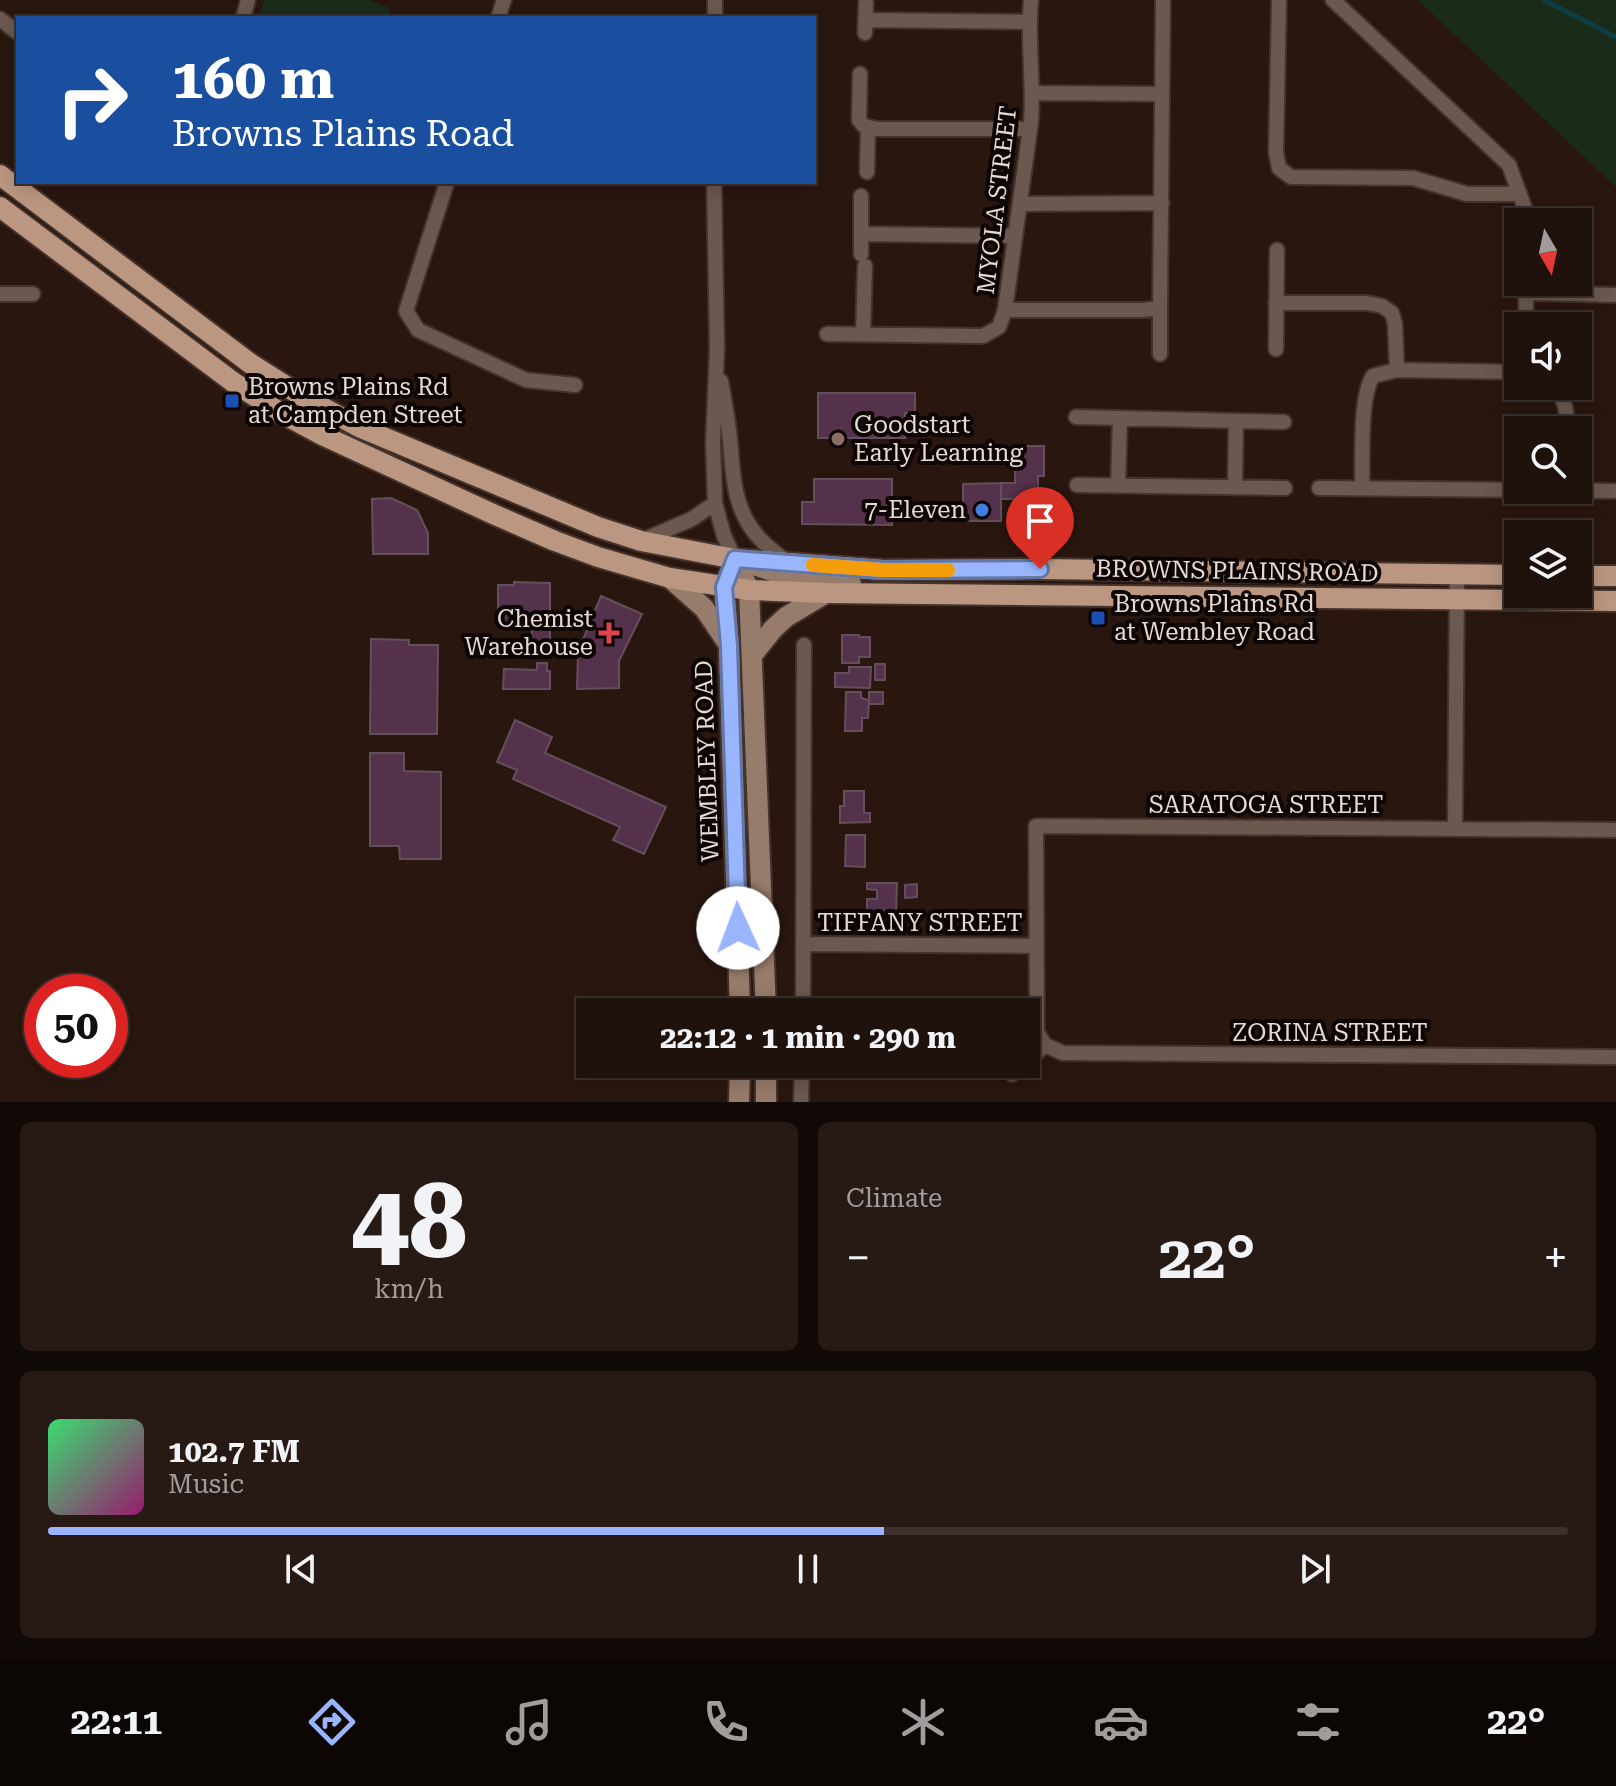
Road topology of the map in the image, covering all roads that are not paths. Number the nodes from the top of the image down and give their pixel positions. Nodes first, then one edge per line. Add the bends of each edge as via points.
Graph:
1 (1031, 0) edge
2 (1163, 0) edge
3 (1279, 0) edge
4 (1333, 0) edge
5 (866, 3) dead end
6 (0, 19) edge
7 (1030, 22) junction
8 (16, 31) edge
9 (860, 74) dead end
10 (1033, 93) junction
11 (1162, 94) junction
12 (868, 127) junction
13 (1030, 129) junction
14 (867, 172) dead end
15 (0, 175) edge
16 (446, 184) edge
17 (714, 184) edge
18 (1520, 194) junction
19 (861, 196) dead end
20 (1162, 203) junction
21 (1020, 204) junction
22 (0, 207) edge
23 (1524, 208) edge
24 (861, 230) junction
25 (1015, 236) junction
26 (1277, 250) dead end
27 (1592, 293) edge
28 (0, 294) edge
29 (33, 294) dead end
30 (1616, 295) edge
31 (1276, 303) junction
32 (1160, 308) junction
33 (1005, 310) junction
34 (827, 334) dead end
35 (863, 334) junction
36 (717, 349) junction
37 (1276, 349) dead end
38 (1160, 354) dead end
39 (1397, 370) junction
40 (1504, 372) edge
41 (575, 385) dead end
42 (1076, 417) dead end
43 (1120, 418) junction
44 (1236, 421) junction
45 (1284, 422) dead end
46 (1077, 485) dead end
47 (1118, 486) junction
48 (1235, 488) junction
49 (1285, 488) dead end
50 (1319, 488) dead end
51 (1362, 488) junction
52 (1504, 489) edge
53 (1592, 491) edge
54 (1614, 491) edge
55 (715, 503) junction
56 (641, 541) junction
57 (735, 559) junction
58 (788, 563) junction
59 (1457, 575) junction
60 (1504, 575) edge
61 (1592, 576) edge
62 (1616, 576) edge
63 (670, 578) junction
64 (724, 587) junction
65 (749, 590) junction
66 (884, 592) junction
67 (826, 593) junction
68 (1457, 599) junction
69 (1616, 601) edge
70 (804, 645) dead end
71 (729, 646) junction
72 (753, 654) junction
73 (1455, 829) junction
74 (1616, 830) edge
75 (804, 944) junction
76 (1036, 946) junction
77 (740, 998) edge
78 (765, 998) edge
79 (803, 998) edge
80 (1045, 1045) junction
81 (1040, 1049) edge
82 (1616, 1057) edge
83 (740, 1078) edge
84 (766, 1078) edge
85 (802, 1078) edge
86 (739, 1102) edge
87 (766, 1102) edge
88 (801, 1102) edge

1 - 7 street, MYOLA STREET
2 - 11 street
3 - 18 street via 1279,168 1291,177 1413,178 1467,194
4 - 18 street via 1509,165
5 - 7 street via 866,27
6 - 8 street
7 - 10 street, MYOLA STREET
9 - 12 street via 859,120
10 - 11 street
10 - 13 street, MYOLA STREET
11 - 20 street
12 - 13 street
12 - 14 street
13 - 21 street, MYOLA STREET
15 - 56 main road, BROWNS PLAINS ROAD via 300,395 359,427
16 - 41 street via 406,311 418,330 526,380
17 - 36 street, WEMBLEY ROAD
18 - 23 street
19 - 24 street
20 - 21 street
20 - 32 street
21 - 25 street, MYOLA STREET
22 - 63 main road, BROWNS PLAINS ROAD via 281,413 555,541
24 - 25 street via 878,236
24 - 35 street
25 - 33 street, MYOLA STREET
26 - 31 street
27 - 30 street
28 - 29 street
31 - 37 street
31 - 39 street via 1382,306 1392,313 1395,324
32 - 33 street
32 - 38 street
33 - 35 street, MYOLA STREET via 999,327 983,336
34 - 35 street, MYOLA STREET
36 - 55 street, WEMBLEY ROAD
36 - 58 street, WEMBLEY ROAD via 740,506 754,532
39 - 40 street
39 - 51 street via 1373,376 1367,386
42 - 43 street
43 - 44 street
43 - 47 street
44 - 45 street
44 - 48 street
46 - 47 street
47 - 48 street
48 - 49 street
50 - 51 street
51 - 52 street
53 - 54 street
55 - 56 street
55 - 57 street, WEMBLEY ROAD
56 - 57 main road, BROWNS PLAINS ROAD
57 - 58 main road, BROWNS PLAINS ROAD
57 - 64 main road, WEMBLEY ROAD
57 - 65 main road, WEMBLEY ROAD
57 - 66 main road via 795,579 860,584
58 - 59 main road, BROWNS PLAINS ROAD via 883,570
59 - 60 main road, BROWNS PLAINS ROAD
59 - 68 street
61 - 62 main road
63 - 64 main road, BROWNS PLAINS ROAD
63 - 71 main road via 704,608
64 - 65 main road, BROWNS PLAINS ROAD
64 - 71 main road, WEMBLEY ROAD
65 - 67 main road, BROWNS PLAINS ROAD
65 - 72 main road, WEMBLEY ROAD
66 - 67 main road, BROWNS PLAINS ROAD
66 - 68 main road, BROWNS PLAINS ROAD
67 - 72 main road via 786,617
68 - 69 main road, BROWNS PLAINS ROAD
68 - 73 street
70 - 75 street
71 - 77 main road, WEMBLEY ROAD
72 - 78 main road, WEMBLEY ROAD
73 - 74 street, SARATOGA STREET
73 - 76 street, SARATOGA STREET via 1036,826
75 - 76 street, TIFFANY STREET
75 - 79 street
76 - 80 street via 1037,1032
80 - 81 street
80 - 82 street, ZORINA STREET via 1063,1053
83 - 86 main road
84 - 87 main road
85 - 88 street

